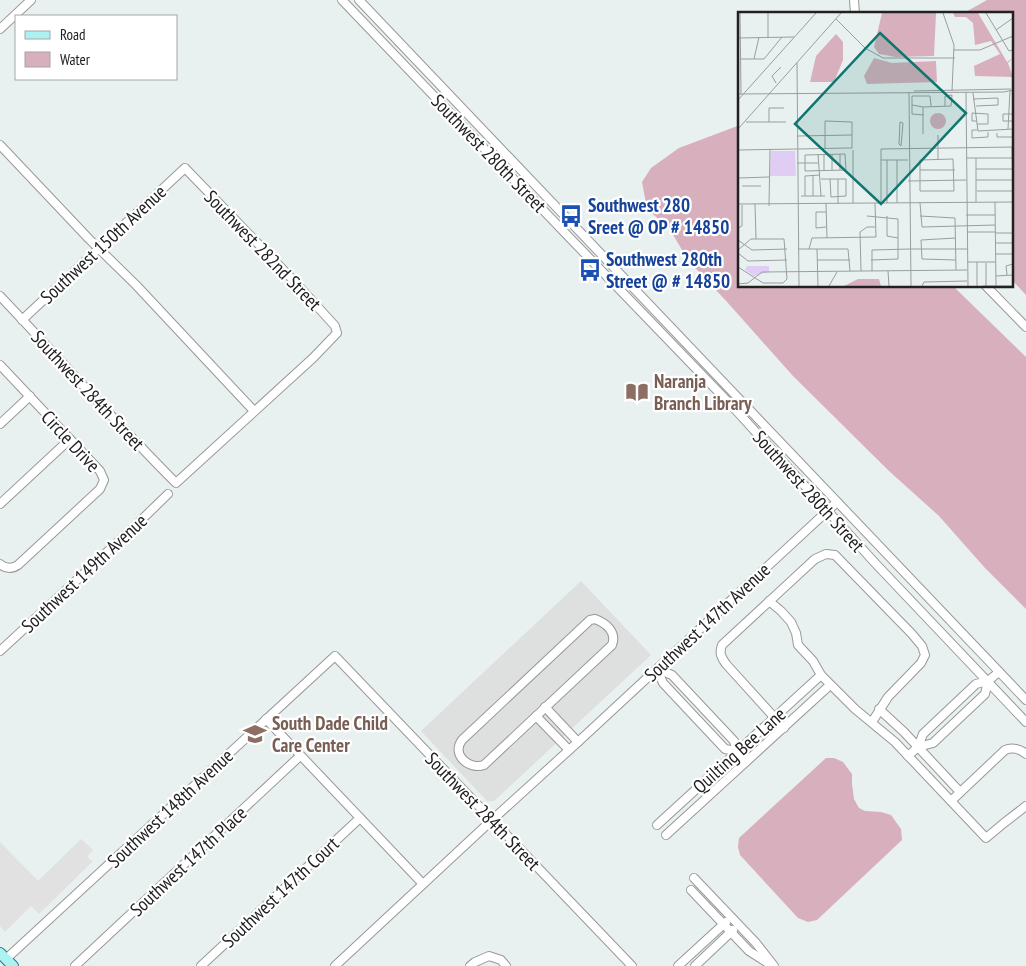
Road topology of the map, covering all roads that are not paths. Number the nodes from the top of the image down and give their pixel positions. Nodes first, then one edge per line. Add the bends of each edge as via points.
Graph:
1 (31, 0) edge
2 (342, 0) edge
3 (360, 1) edge
4 (353, 11) junction
5 (0, 29) edge
6 (447, 93) junction
7 (439, 101) junction
8 (0, 145) edge
9 (514, 164) junction
10 (185, 168) joint
11 (507, 172) junction
12 (574, 226) junction
13 (567, 236) junction
14 (99, 249) junction
15 (624, 278) junction
16 (615, 286) junction
17 (988, 288) edge
18 (0, 296) edge
19 (22, 320) junction
20 (1026, 327) edge
21 (0, 365) edge
22 (30, 396) junction
23 (254, 411) junction
24 (0, 424) edge
25 (70, 439) junction
26 (168, 494) dead end
27 (837, 502) junction
28 (0, 504) edge
29 (828, 511) junction
30 (886, 554) junction
31 (0, 564) edge
32 (876, 564) junction
33 (769, 601) junction
34 (0, 651) edge
35 (335, 656) joint
36 (657, 669) junction
37 (999, 672) junction
38 (821, 675) junction
39 (988, 682) junction
40 (830, 685) junction
41 (1026, 700) edge
42 (545, 708) junction
43 (880, 709) junction
44 (536, 716) junction
45 (774, 717) junction
46 (266, 719) junction
47 (872, 722) junction
48 (1026, 722) edge
49 (784, 728) junction
50 (578, 742) junction
51 (918, 747) junction
52 (569, 750) junction
53 (737, 752) junction
54 (1026, 754) edge
55 (300, 756) junction
56 (908, 756) junction
57 (746, 762) junction
58 (960, 792) junction
59 (951, 800) junction
60 (1026, 806) edge
61 (360, 818) junction
62 (492, 820) junction
63 (657, 825) dead end
64 (666, 835) dead end
65 (694, 878) dead end
66 (423, 884) junction
67 (691, 890) dead end
68 (731, 917) junction
69 (723, 924) junction
70 (738, 925) junction
71 (731, 932) junction
72 (6, 959) edge
73 (504, 963) edge
74 (75, 966) edge
75 (201, 966) edge
76 (335, 966) edge
77 (470, 966) edge
78 (632, 966) edge
79 (678, 966) edge
80 (695, 966) edge
81 (773, 966) edge

1 - 5 street
2 - 4 street, Southwest 280th Street
3 - 4 street
3 - 6 street, Southwest 280th Street
4 - 7 street, Southwest 280th Street
6 - 7 street
6 - 9 street, Southwest 280th Street
7 - 11 street, Southwest 280th Street
8 - 14 street
9 - 11 street
9 - 12 street, Southwest 280th Street
10 - 14 street, Southwest 150th Avenue
10 - 23 street, Southwest 282nd Street via 295,282 338,333
11 - 13 street, Southwest 280th Street
12 - 13 street
12 - 15 street, Southwest 280th Street
13 - 16 street, Southwest 280th Street
14 - 19 street, Southwest 150th Avenue
14 - 23 street
15 - 16 street
15 - 27 street, Southwest 280th Street
16 - 29 street, Southwest 280th Street
17 - 20 street
18 - 19 street, Southwest 284th Street
19 - 23 street, Southwest 284th Street via 176,483
21 - 22 street, Circle Drive
22 - 24 street
22 - 25 street, Circle Drive
25 - 28 street
25 - 31 street, Circle Drive via 100,471 103,484 18,565 8,568
26 - 34 street, Southwest 149th Avenue
27 - 29 street, Southwest 147th Avenue
27 - 30 street, Southwest 280th Street
29 - 32 street, Southwest 280th Street
29 - 36 street, Southwest 147th Avenue
30 - 32 street
30 - 37 street, Southwest 280th Street
32 - 39 street, Southwest 280th Street
33 - 38 street via 791,622 798,646
33 - 43 street via 815,559 826,554 836,555 912,634 925,655
33 - 45 street via 722,645 720,651 726,664
35 - 46 street, Southwest 148th Avenue
35 - 62 street, Southwest 284th Street
36 - 50 street, Southwest 147th Avenue
36 - 53 street via 672,675 734,741
36 - 53 street via 663,683 725,749
37 - 39 street
37 - 41 street, Southwest 280th Street
38 - 40 street
38 - 45 street, Quilting Bee Lane
39 - 48 street, Southwest 280th Street
39 - 51 street via 976,684 923,734
39 - 51 street via 985,694 932,743
40 - 47 street
40 - 49 street, Quilting Bee Lane
42 - 44 street
42 - 44 street via 612,645 614,636 602,622 590,620 462,740 459,754 470,765 484,765
42 - 50 street
43 - 47 street
43 - 51 street
44 - 52 street
45 - 49 street
45 - 53 street, Quilting Bee Lane
46 - 55 street
46 - 72 street, Southwest 148th Avenue
47 - 56 street
49 - 57 street, Quilting Bee Lane
50 - 52 street, Southwest 147th Avenue
51 - 56 street
51 - 58 street
52 - 62 street, Southwest 147th Avenue
53 - 57 street
53 - 63 street, Quilting Bee Lane
54 - 58 street via 1015,749 1005,750
55 - 61 street
55 - 74 street, Southwest 147th Place
56 - 59 street
57 - 64 street, Quilting Bee Lane
58 - 59 street
59 - 60 street via 986,838
61 - 66 street
61 - 75 street, Southwest 147th Court
62 - 66 street, Southwest 147th Avenue
62 - 78 street, Southwest 284th Street
65 - 68 street
66 - 76 street, Southwest 147th Avenue
67 - 69 street
68 - 69 street
68 - 70 street
69 - 71 street
69 - 79 street
70 - 71 street
70 - 81 street
71 - 80 street
71 - 81 street via 748,950
73 - 77 street via 488,956

